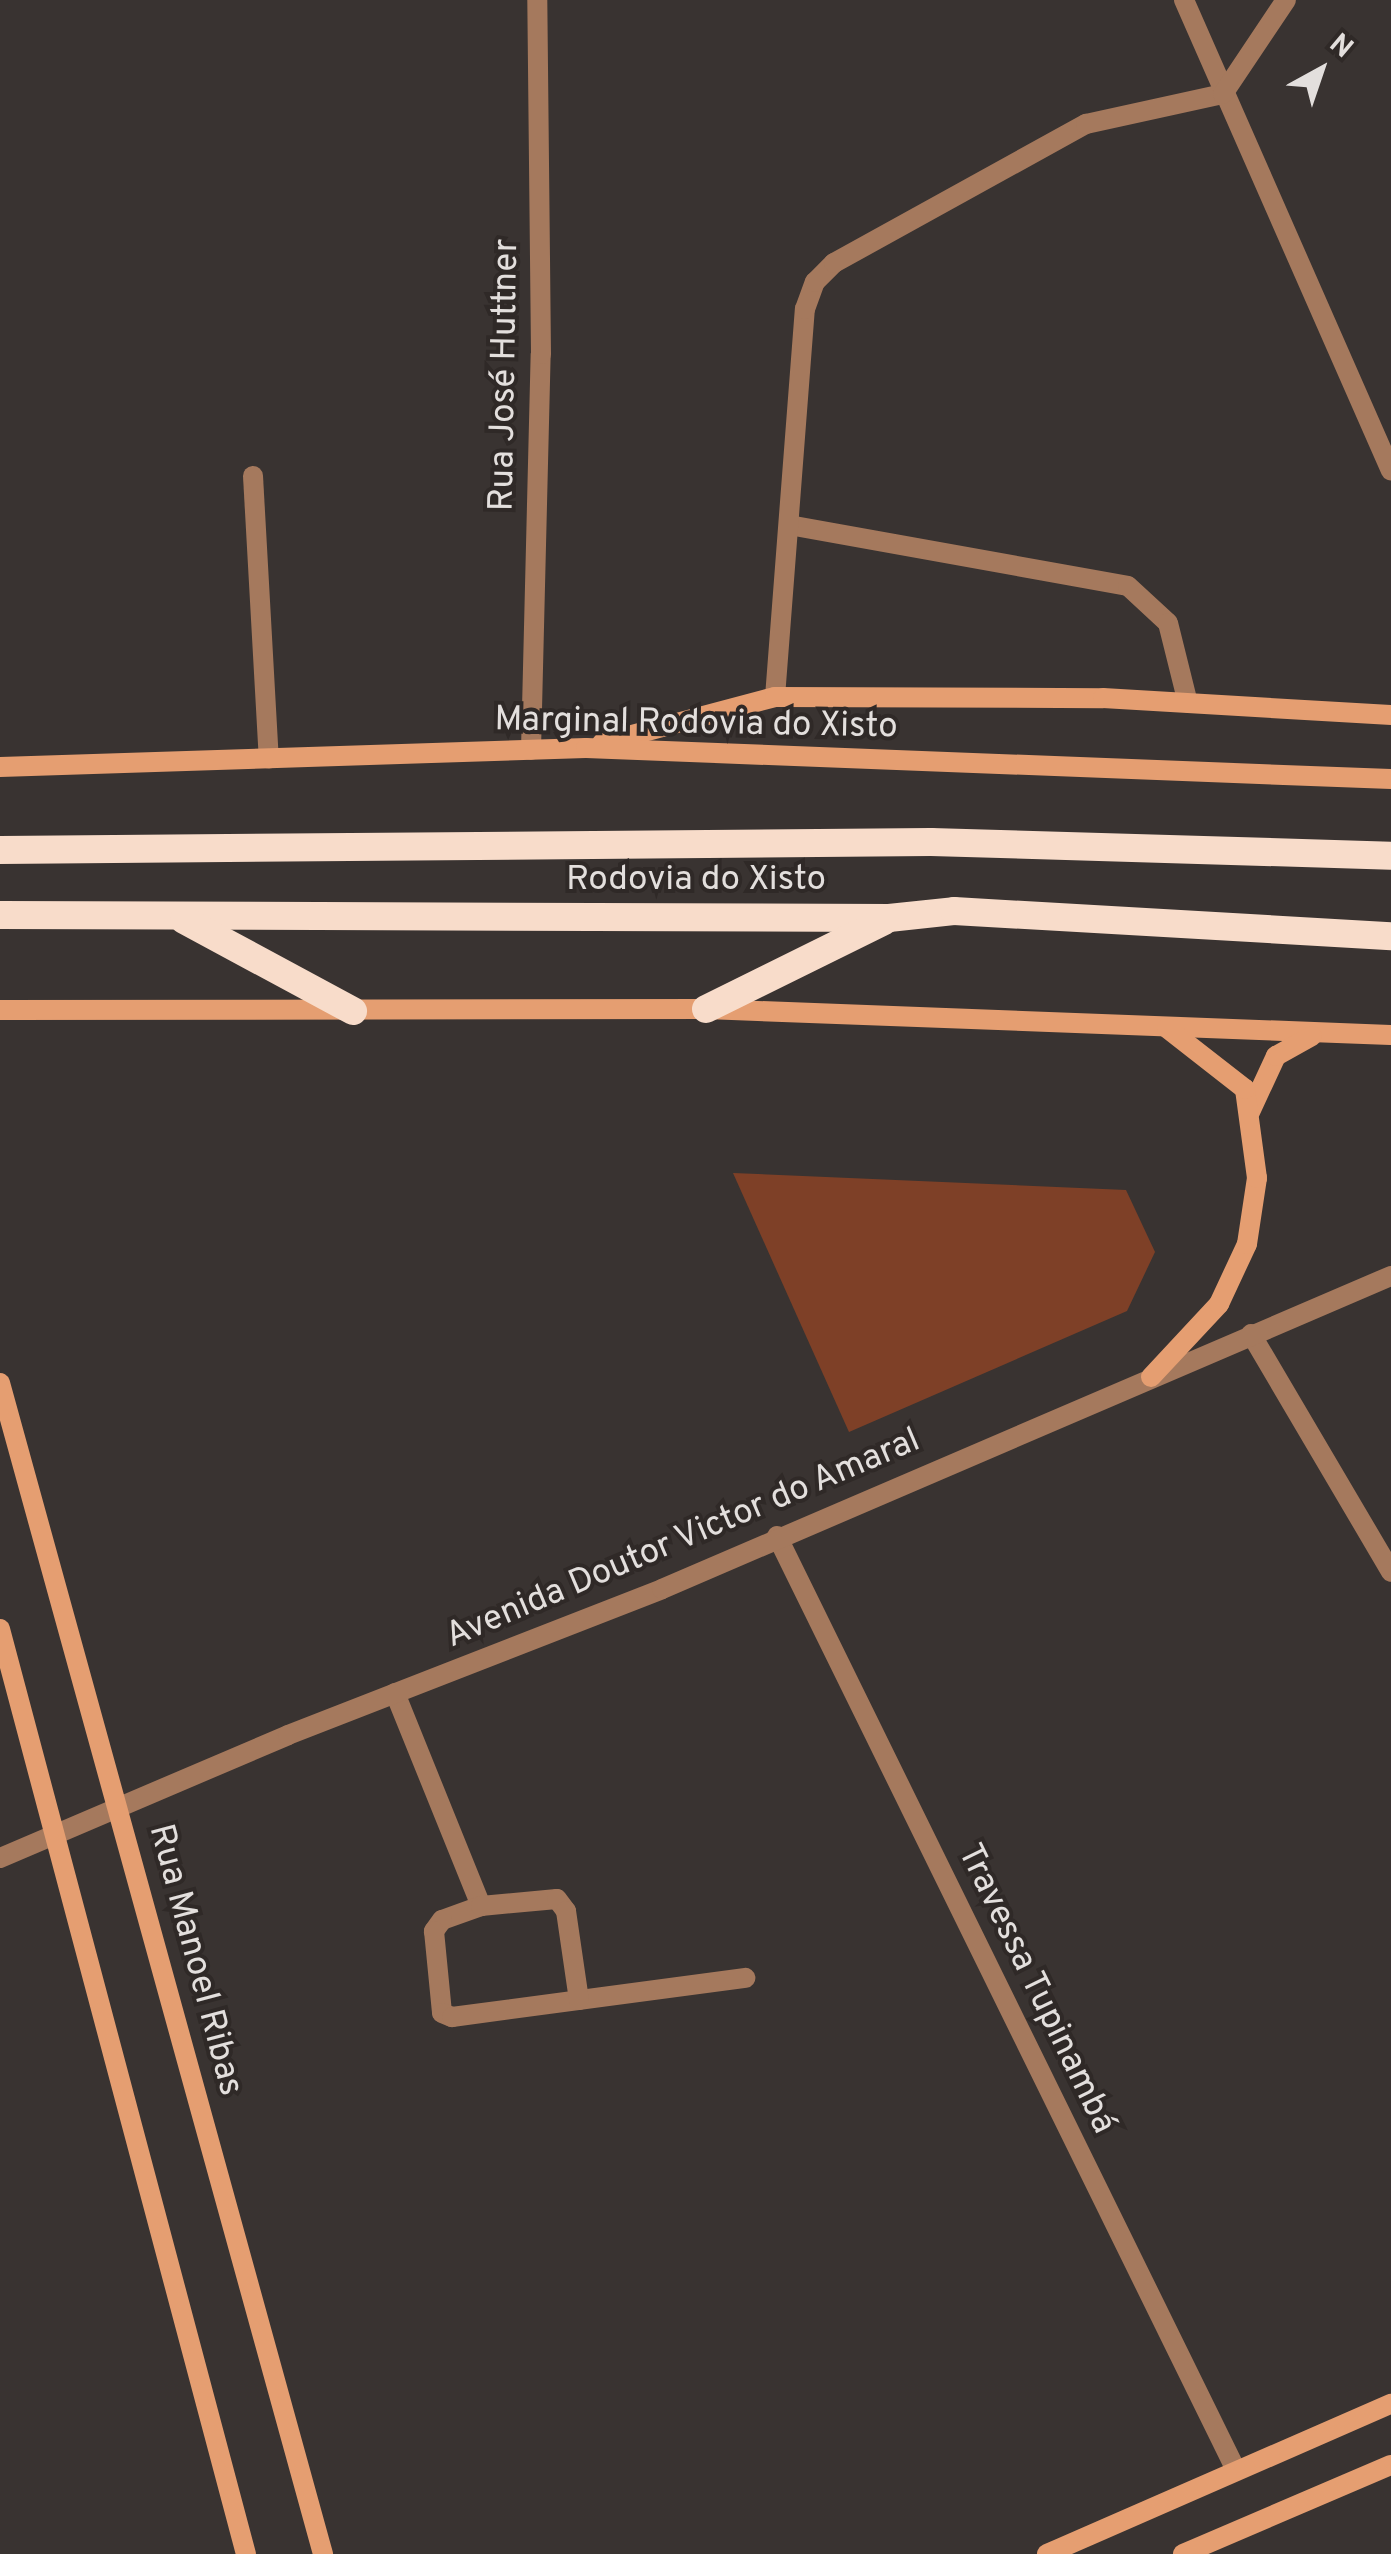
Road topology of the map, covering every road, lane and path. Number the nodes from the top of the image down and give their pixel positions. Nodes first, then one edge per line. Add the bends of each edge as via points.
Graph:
1 (536, 0) edge
2 (1184, 0) edge
3 (1286, 0) edge
4 (1222, 94) junction
5 (1391, 471) edge
6 (253, 476) dead end
7 (789, 525) junction
8 (775, 697) junction
9 (1188, 703) junction
10 (1391, 715) edge
11 (586, 748) junction
12 (531, 750) junction
13 (269, 759) junction
14 (5, 764) edge
15 (1391, 779) edge
16 (0, 850) edge
17 (1391, 856) edge
18 (0, 914) edge
19 (178, 916) junction
20 (889, 918) junction
21 (1391, 936) edge
22 (706, 1009) junction
23 (0, 1010) edge
24 (353, 1011) junction
25 (1162, 1025) junction
26 (1324, 1034) junction
27 (1391, 1035) edge
28 (1250, 1112) junction
29 (1391, 1276) edge
30 (1251, 1334) junction
31 (1151, 1376) junction
32 (0, 1384) edge
33 (777, 1536) junction
34 (1391, 1572) edge
35 (0, 1629) edge
36 (396, 1693) junction
37 (121, 1811) junction
38 (55, 1835) junction
39 (0, 1858) edge
40 (481, 1906) junction
41 (745, 1978) dead end
42 (579, 2000) junction
43 (1391, 2404) edge
44 (1391, 2465) edge
45 (1236, 2470) junction
46 (246, 2554) edge
47 (323, 2554) edge
48 (1047, 2554) edge
49 (1183, 2554) edge

1 - 12 street, Rua José Huttner via 541,354
2 - 4 street
3 - 4 street
4 - 5 street
4 - 7 street via 1086,124 834,263 815,282 805,309
6 - 13 street
7 - 8 street
7 - 9 street via 1128,586 1168,623
8 - 9 main road
8 - 11 main road
9 - 10 main road
11 - 12 main road, Marginal Rodovia do Xisto
11 - 15 main road, Marginal Rodovia do Xisto
12 - 13 main road, Marginal Rodovia do Xisto
13 - 14 main road, Marginal Rodovia do Xisto
16 - 17 highway, Rodovia do Xisto via 931,842
18 - 19 highway, Rodovia do Xisto
19 - 20 highway, Rodovia do Xisto
19 - 24 highway
20 - 21 highway, Rodovia do Xisto via 954,911
20 - 22 highway
22 - 24 main road
22 - 25 main road
23 - 24 main road
25 - 26 main road
25 - 28 main road via 1226,1069 1245,1089
26 - 27 main road
26 - 28 main road via 1297,1040 1276,1056
28 - 31 main road via 1257,1178 1247,1244 1200,1331
29 - 30 street, Avenida Doutor Victor do Amaral
30 - 31 street, Avenida Doutor Victor do Amaral
30 - 34 street
31 - 33 street, Avenida Doutor Victor do Amaral
32 - 37 main road, Rua Manoel Ribas
33 - 36 street, Avenida Doutor Victor do Amaral
33 - 45 street, Travessa Tupinambá
35 - 38 main road
36 - 37 street, Avenida Doutor Victor do Amaral
36 - 40 street
37 - 38 street, Avenida Doutor Victor do Amaral
37 - 47 main road, Rua Manoel Ribas
38 - 39 street, Avenida Doutor Victor do Amaral
38 - 46 main road
40 - 42 street via 557,1899 566,1910
40 - 42 street via 442,1920 434,1930 442,2013
41 - 42 street
43 - 45 main road
44 - 49 main road
45 - 48 main road

